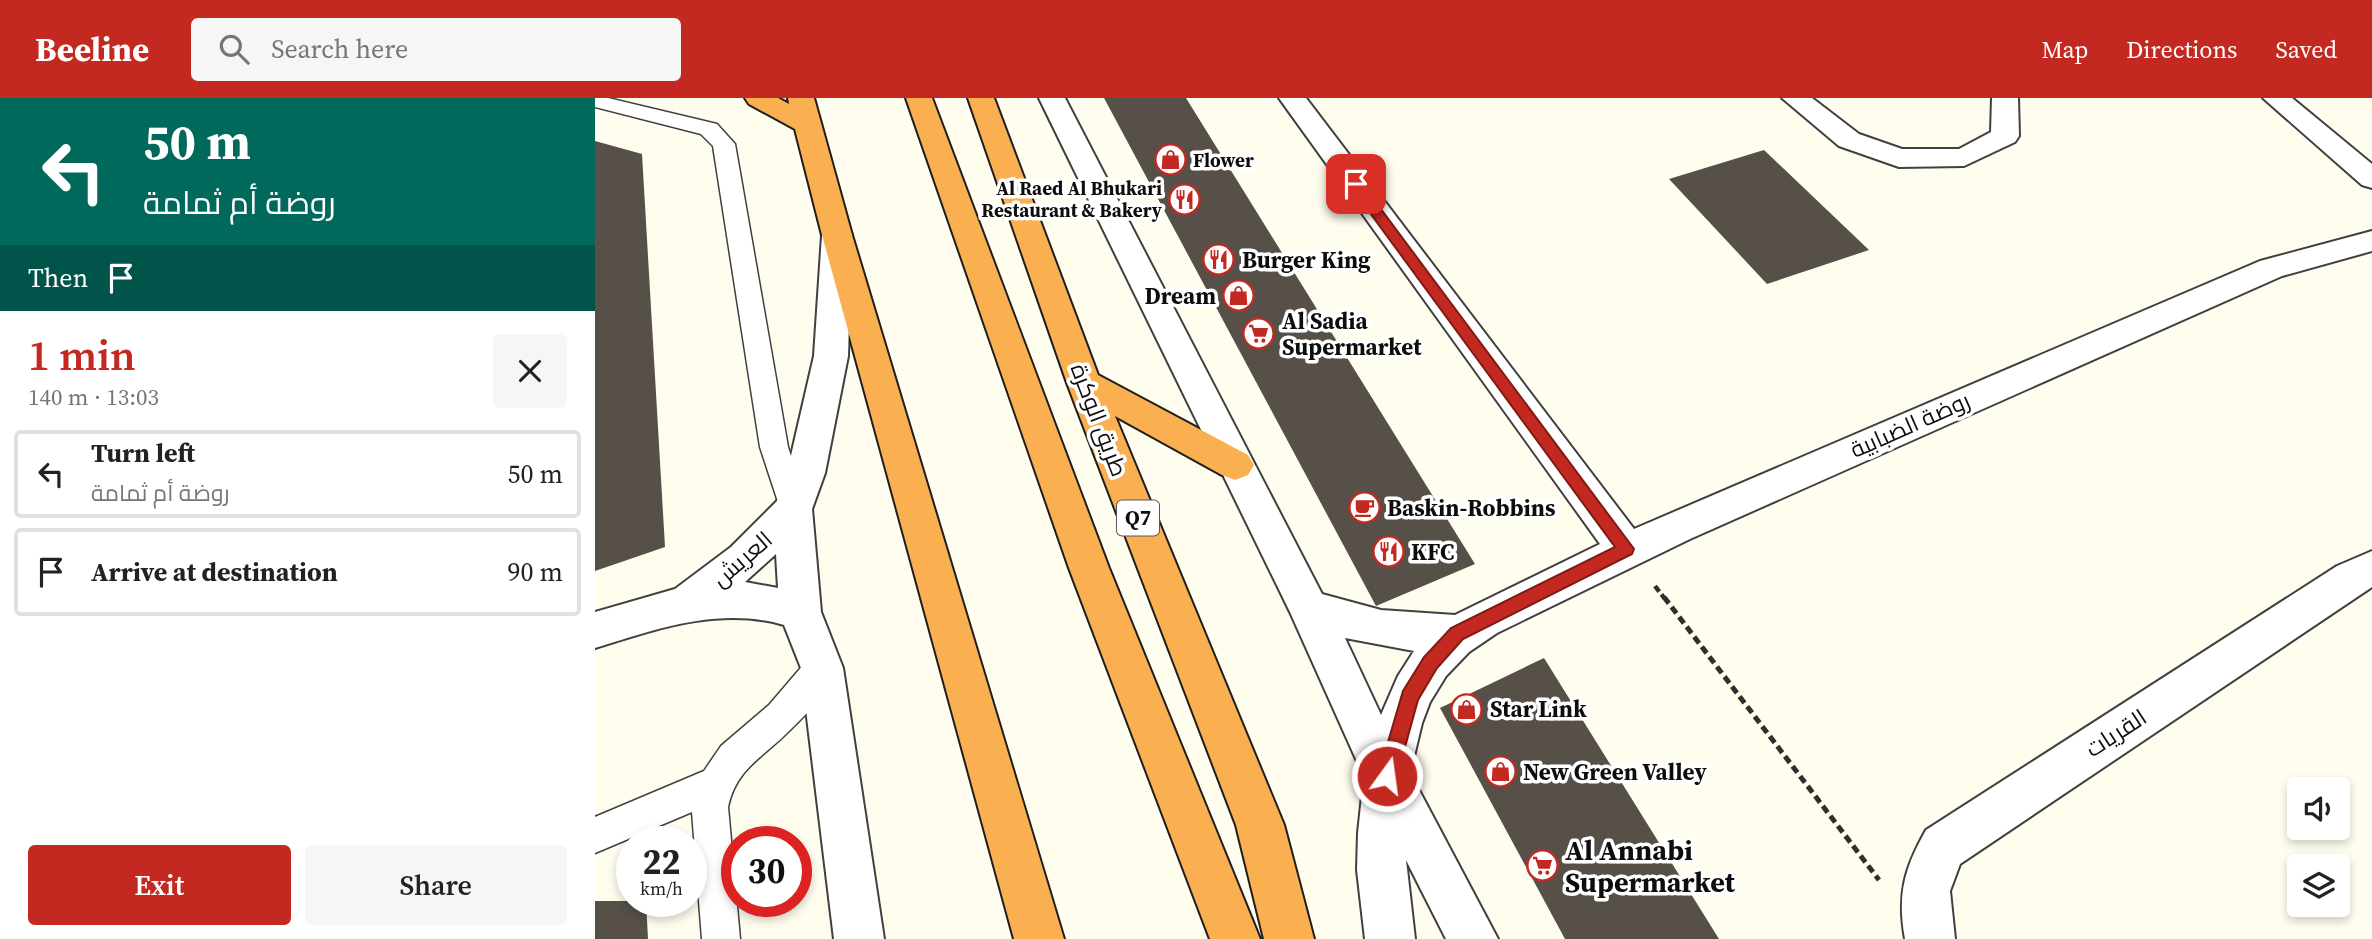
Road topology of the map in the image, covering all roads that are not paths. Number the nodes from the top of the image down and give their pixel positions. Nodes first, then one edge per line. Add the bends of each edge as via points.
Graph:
1 (758, 98) edge
2 (919, 98) edge
3 (981, 98) edge
4 (1052, 98) edge
5 (1292, 98) edge
6 (1795, 98) edge
7 (2005, 98) edge
8 (2276, 98) edge
9 (595, 101) edge
10 (805, 111) edge
11 (2372, 179) edge
12 (837, 235) junction
13 (2372, 241) edge
14 (1084, 383) junction
15 (1235, 466) junction
16 (793, 509) junction
17 (1626, 549) junction
18 (2372, 568) edge
19 (685, 603) junction
20 (1308, 607) junction
21 (800, 612) junction
22 (595, 630) edge
23 (1457, 633) junction
24 (822, 668) junction
25 (1387, 776) junction
26 (713, 785) junction
27 (595, 835) edge
28 (721, 939) edge
29 (859, 939) edge
30 (1039, 939) edge
31 (1235, 939) edge
32 (1289, 939) edge
33 (1390, 939) edge
34 (1473, 939) edge
35 (1930, 939) edge

1 - 10 highway
2 - 31 highway via 1089,568
3 - 14 highway, طريق الوكرة / Q7
4 - 15 street
5 - 17 street
6 - 7 street via 1849,140 1899,158 1964,157 2005,136
8 - 11 street
9 - 16 lane via 709,129 724,144 774,447
10 - 12 highway
12 - 16 street via 831,356 806,473
12 - 30 highway
13 - 17 street, روضة الضبابية via 2271,268
14 - 15 highway
14 - 32 highway, طريق الوكرة / Q7 via 1260,825
15 - 20 street
16 - 19 street, العريش via 729,574
16 - 21 street
17 - 23 street, روضة الضبابية
18 - 35 street, القريات via 1943,847 1927,873 1924,912
19 - 21 street, العريش via 749,598
19 - 22 street, العريش
20 - 23 street, روضة الضبابية via 1379,630
20 - 25 street
21 - 24 street
23 - 25 street, روضة الضبابية via 1409,697
24 - 26 lane via 775,722 725,764
24 - 29 street
25 - 33 street via 1379,837 1382,902
25 - 34 street
26 - 27 lane
26 - 28 lane via 709,807

